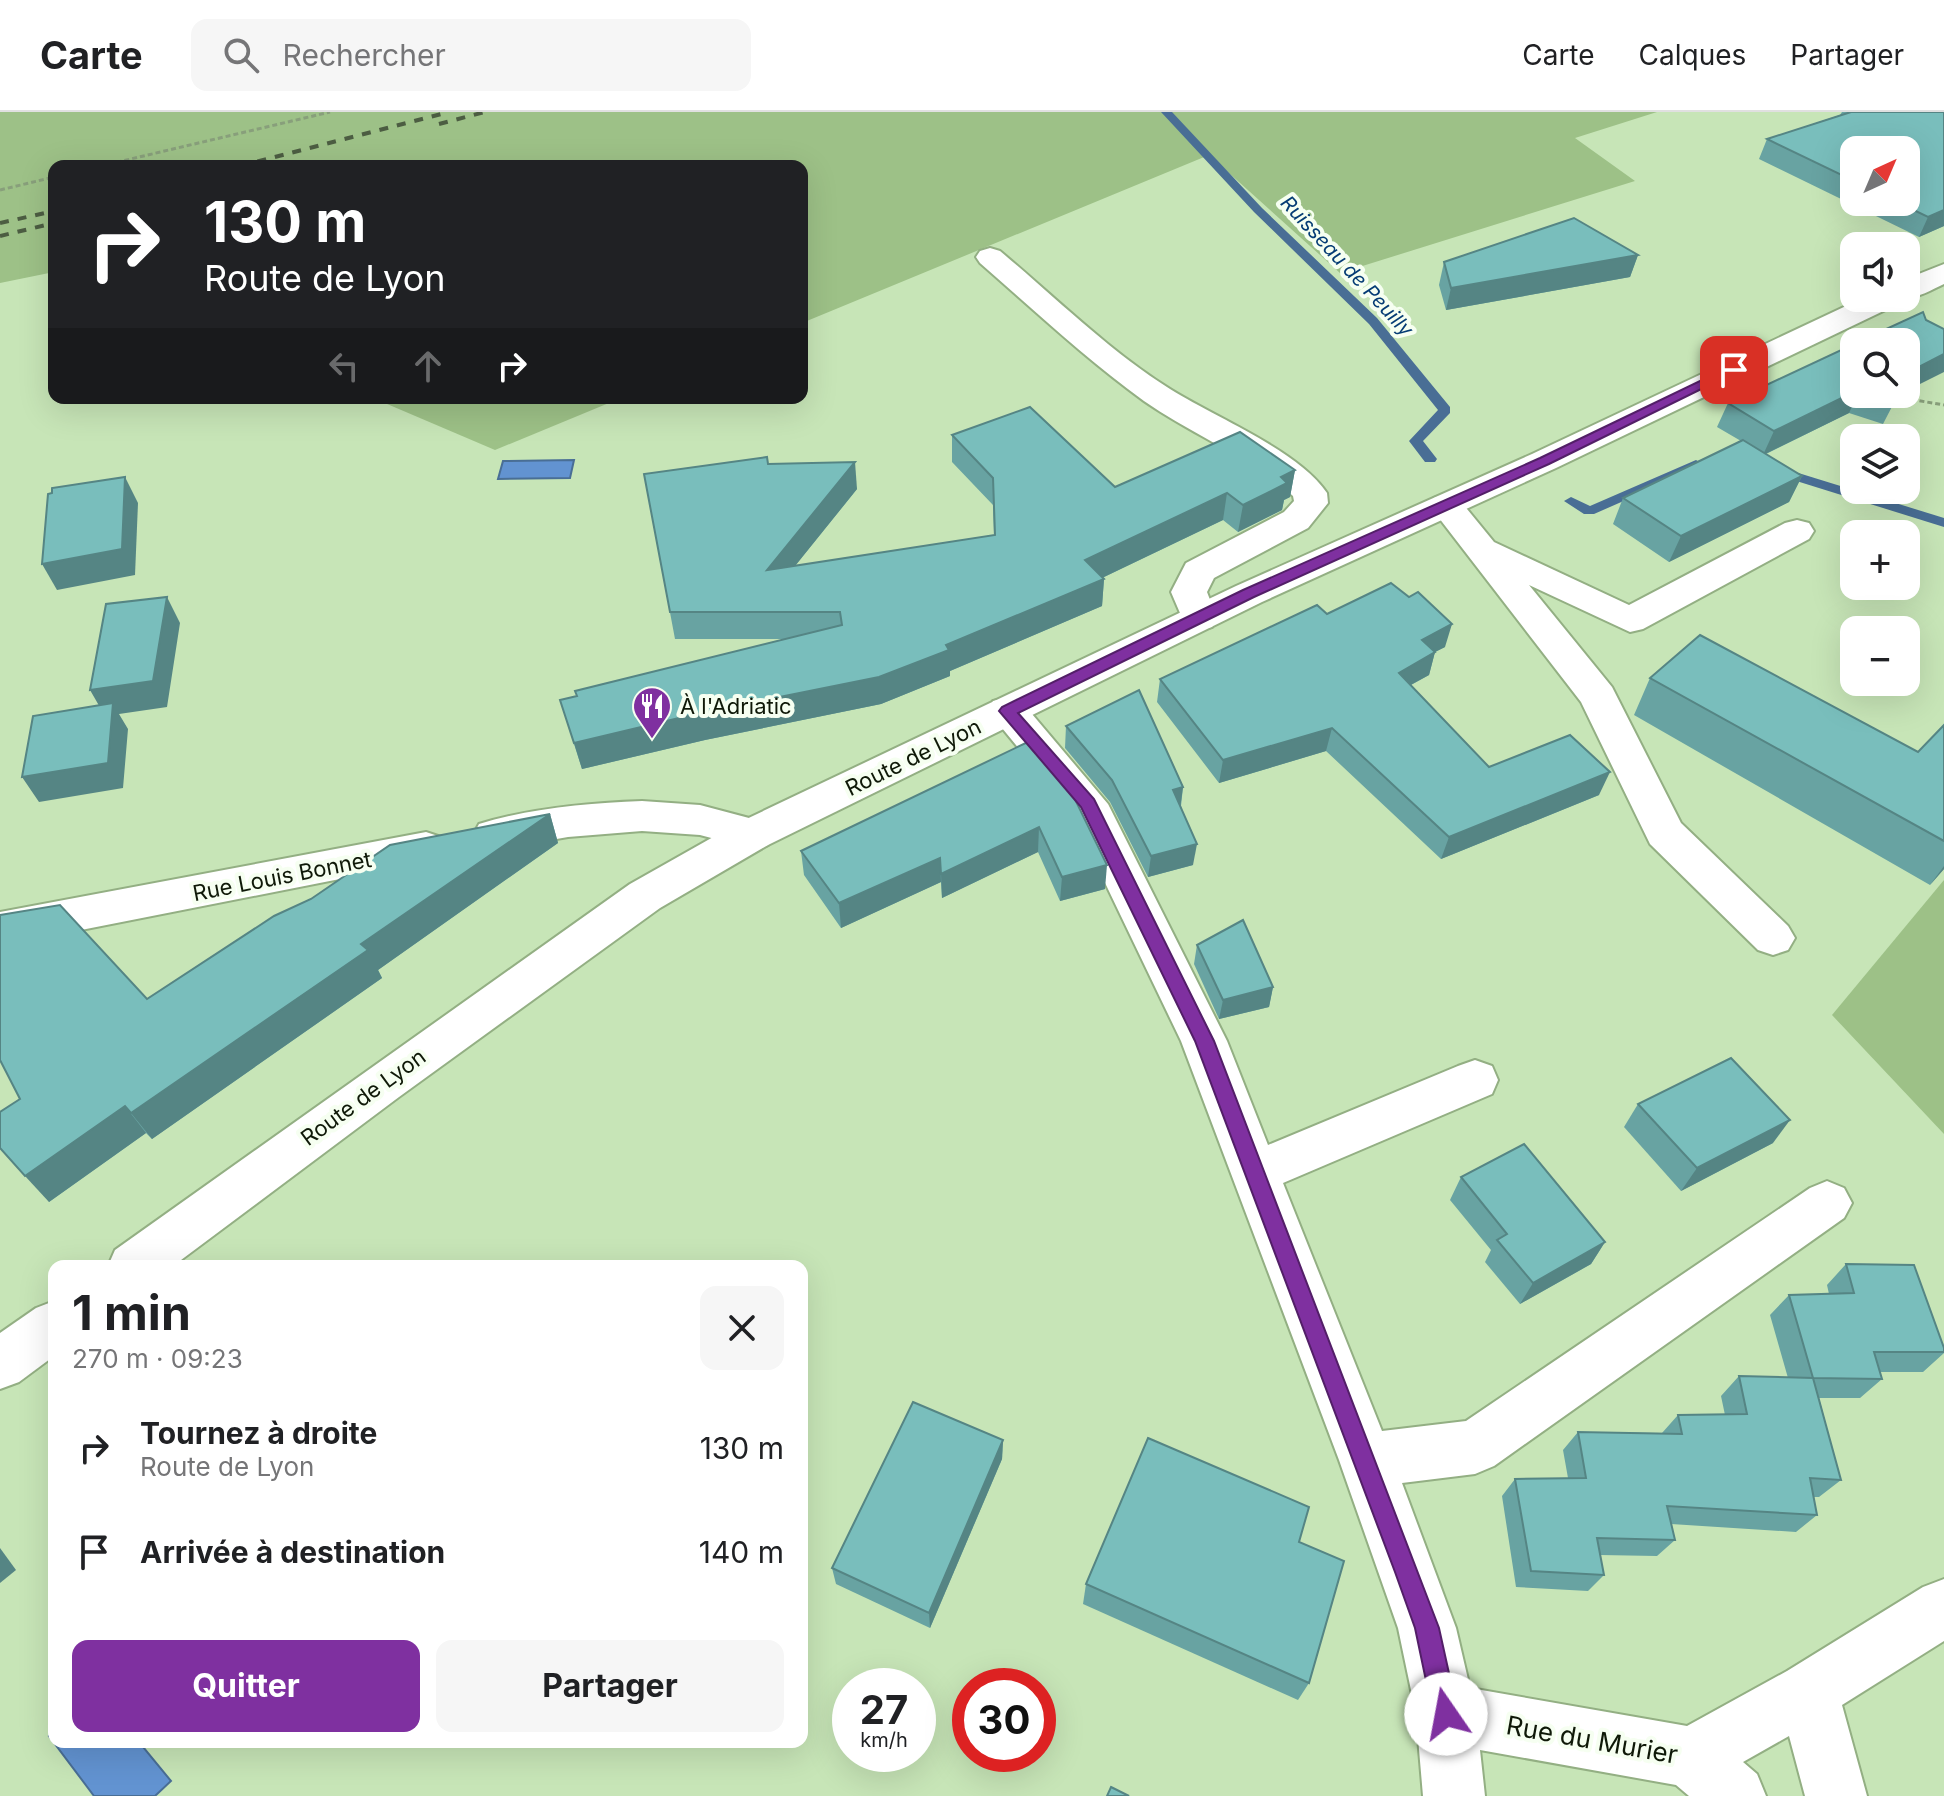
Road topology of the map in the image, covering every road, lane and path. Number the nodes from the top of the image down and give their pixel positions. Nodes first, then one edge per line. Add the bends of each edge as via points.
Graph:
1 (330, 112) edge
2 (126, 160) edge
3 (48, 178) edge
4 (0, 190) edge
5 (990, 257) dead end
6 (1944, 273) edge
7 (1920, 284) edge
8 (1857, 312) edge
9 (1920, 401) edge
10 (1944, 405) edge
11 (1446, 505) junction
12 (1797, 531) dead end
13 (1481, 548) junction
14 (1199, 618) junction
15 (1007, 711) junction
16 (753, 834) junction
17 (0, 929) edge
18 (1773, 938) dead end
19 (1475, 1080) dead end
20 (1256, 1172) junction
21 (1827, 1203) dead end
22 (141, 1260) edge
23 (48, 1329) edge
24 (0, 1364) edge
25 (1366, 1460) junction
26 (1944, 1608) edge
27 (1808, 1692) junction
28 (1446, 1714) junction
29 (1691, 1757) junction
30 (1454, 1796) edge
31 (1735, 1796) edge
32 (1836, 1796) edge

1 - 2 path
3 - 4 path
5 - 14 main road via 1157,395 1278,465 1310,493 1311,503 1296,520 1199,571 1189,592
6 - 7 main road
8 - 11 main road, Route de Lyon
9 - 10 path
11 - 13 main road
11 - 14 main road, Route de Lyon
12 - 13 main road via 1630,620
13 - 18 main road via 1598,696 1665,833
14 - 15 main road, Route de Lyon
15 - 16 main road, Route de Lyon
15 - 20 main road via 1088,804 1204,1041
16 - 17 main road, Rue Louis Bonnet via 694,819 564,821
16 - 22 main road, Route de Lyon via 645,896
19 - 20 main road
20 - 25 main road
21 - 25 main road via 1475,1447
23 - 24 main road
25 - 28 main road via 1427,1628
26 - 27 main road, Rue du Murier
27 - 29 main road, Rue du Murier
27 - 32 main road
28 - 29 main road, Rue du Murier
28 - 30 main road
29 - 31 main road, Rue du Murier

